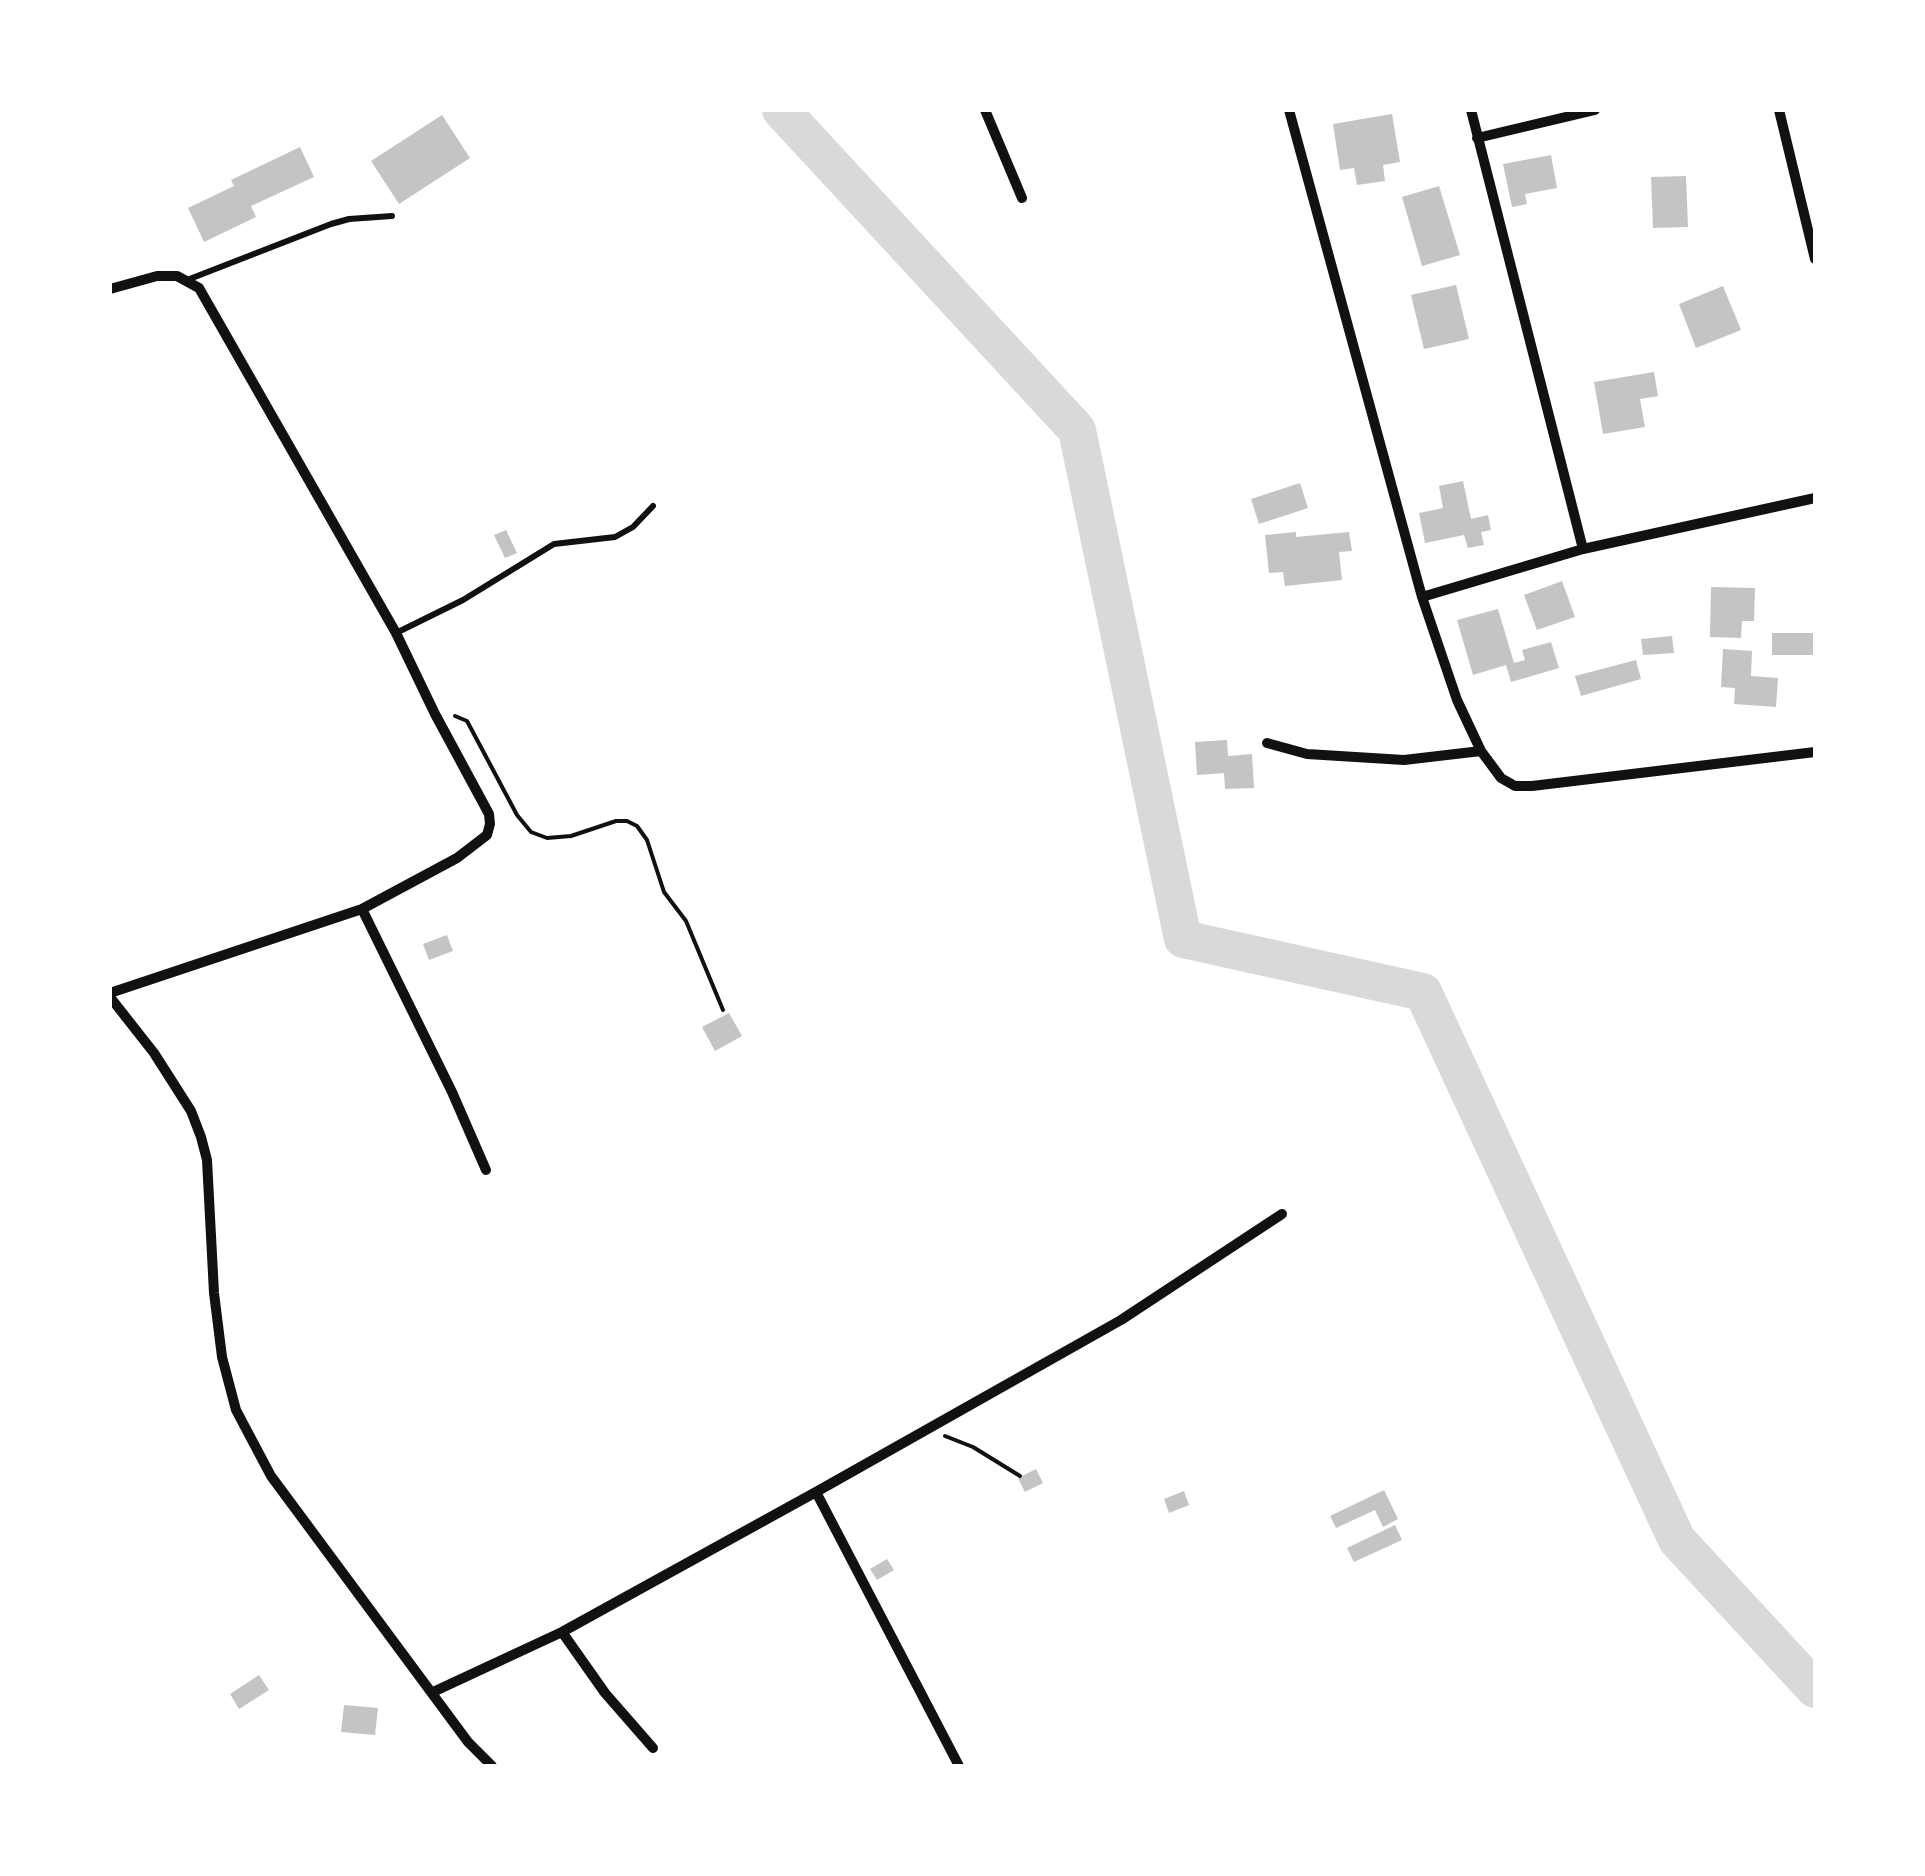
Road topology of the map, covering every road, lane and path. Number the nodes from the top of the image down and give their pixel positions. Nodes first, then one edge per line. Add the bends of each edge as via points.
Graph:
1 (984, 110) edge
2 (1290, 110) edge
3 (1471, 110) edge
4 (1595, 110) edge
5 (1779, 110) edge
6 (1476, 138) junction
7 (1022, 198) dead end
8 (392, 216) dead end
9 (1815, 258) edge
10 (187, 280) junction
11 (110, 288) edge
12 (1815, 498) edge
13 (653, 506) dead end
14 (1584, 550) junction
15 (1422, 597) junction
16 (396, 633) junction
17 (435, 714) junction
18 (1268, 743) dead end
19 (1481, 752) junction
20 (1815, 752) edge
21 (362, 909) junction
22 (110, 995) edge
23 (723, 1010) dead end
24 (486, 1170) dead end
25 (1282, 1214) dead end
26 (926, 1429) junction
27 (1020, 1476) dead end
28 (816, 1492) junction
29 (562, 1632) junction
30 (433, 1692) junction
31 (653, 1748) dead end
32 (492, 1766) edge
33 (959, 1766) edge

1 - 7 street
2 - 15 street
3 - 6 street
4 - 6 street
5 - 9 street
6 - 14 street
8 - 10 lane via 330,224
10 - 11 street via 156,276
10 - 16 street via 198,288
12 - 14 street
13 - 16 lane via 616,537 554,544
14 - 15 street
15 - 19 street
16 - 17 street
17 - 21 street via 489,814 487,835
17 - 23 path via 467,721 531,832 547,838 616,821 637,826
18 - 19 street via 1306,754 1404,760
19 - 20 street via 1501,778 1532,786
21 - 22 street
21 - 24 street
22 - 30 street via 154,1053 201,1138 222,1357 236,1410 272,1476
25 - 26 street via 1122,1320
26 - 27 path
26 - 28 street
28 - 29 street
28 - 33 street
29 - 30 street
29 - 31 street
30 - 32 street

